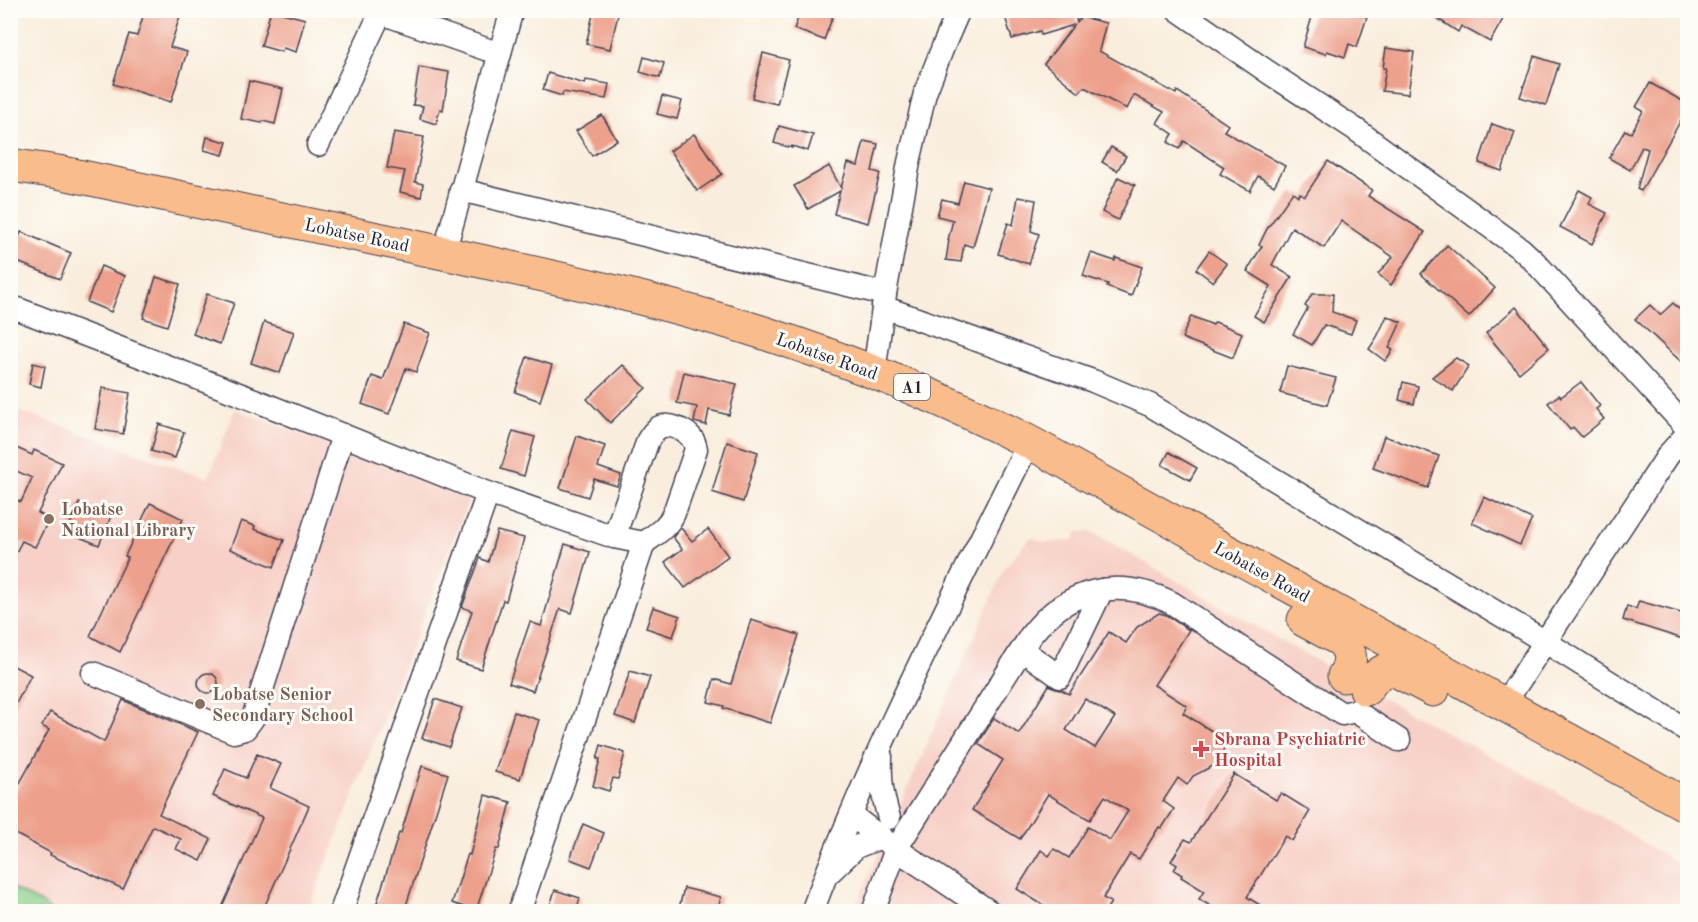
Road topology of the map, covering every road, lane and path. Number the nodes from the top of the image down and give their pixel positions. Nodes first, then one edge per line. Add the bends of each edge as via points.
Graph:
1 (512, 10) edge
2 (959, 10) edge
3 (1178, 10) edge
4 (381, 12) edge
5 (500, 54) junction
6 (318, 145) dead end
7 (10, 155) edge
8 (10, 165) edge
9 (58, 172) junction
10 (461, 190) junction
11 (444, 253) junction
12 (884, 301) junction
13 (10, 306) edge
14 (874, 372) junction
15 (1688, 431) edge
16 (343, 435) junction
17 (1029, 442) junction
18 (1114, 490) junction
19 (488, 493) junction
20 (615, 537) junction
21 (644, 543) junction
22 (1102, 590) junction
23 (1544, 641) junction
24 (1022, 650) junction
25 (93, 674) dead end
26 (1355, 683) junction
27 (1313, 694) junction
28 (1504, 704) junction
29 (1335, 709) junction
30 (1688, 731) edge
31 (1399, 740) dead end
32 (881, 747) junction
33 (1646, 783) junction
34 (1688, 806) edge
35 (854, 808) junction
36 (889, 835) junction
37 (825, 876) junction
38 (340, 912) edge
39 (519, 912) edge
40 (812, 912) edge
41 (873, 912) edge
42 (990, 912) edge

1 - 5 street
2 - 12 street via 925,93
3 - 15 street via 1355,129 1521,249
4 - 5 street
4 - 6 street
5 - 10 street
7 - 9 highway, Lobatse Road / A1
8 - 9 highway, Lobatse Road / A1
9 - 11 highway, Lobatse Road / A1
10 - 11 street
10 - 12 street
11 - 14 highway, Lobatse Road / A1 via 674,306
12 - 14 street
12 - 23 street via 1150,405
13 - 16 street
14 - 17 highway, Lobatse Road / A1 via 953,404
15 - 23 street
16 - 19 street
16 - 25 street via 253,718 245,729 234,732
17 - 18 highway, Lobatse Road / A1
17 - 32 street
18 - 26 highway via 1216,571 1341,640 1350,655 1349,668
18 - 28 highway, Lobatse Road / A1
19 - 20 street
19 - 38 street
20 - 21 street
20 - 21 street via 648,440 661,426 672,427 687,432 696,449 670,522
21 - 39 street
22 - 24 street via 1079,596 1052,612
22 - 24 street via 1060,677
22 - 27 street via 1126,588 1165,599
23 - 28 street
23 - 30 street
24 - 36 street via 911,825
26 - 27 street
26 - 29 street
26 - 33 highway via 1386,670 1397,671 1497,725
27 - 29 street
28 - 33 highway, Lobatse Road / A1
29 - 31 street via 1342,714 1355,711
32 - 35 street
32 - 36 street via 881,791
33 - 34 highway, Lobatse Road / A1
35 - 36 street
35 - 37 street
36 - 37 street via 856,847
36 - 41 street
36 - 42 street
37 - 40 street

